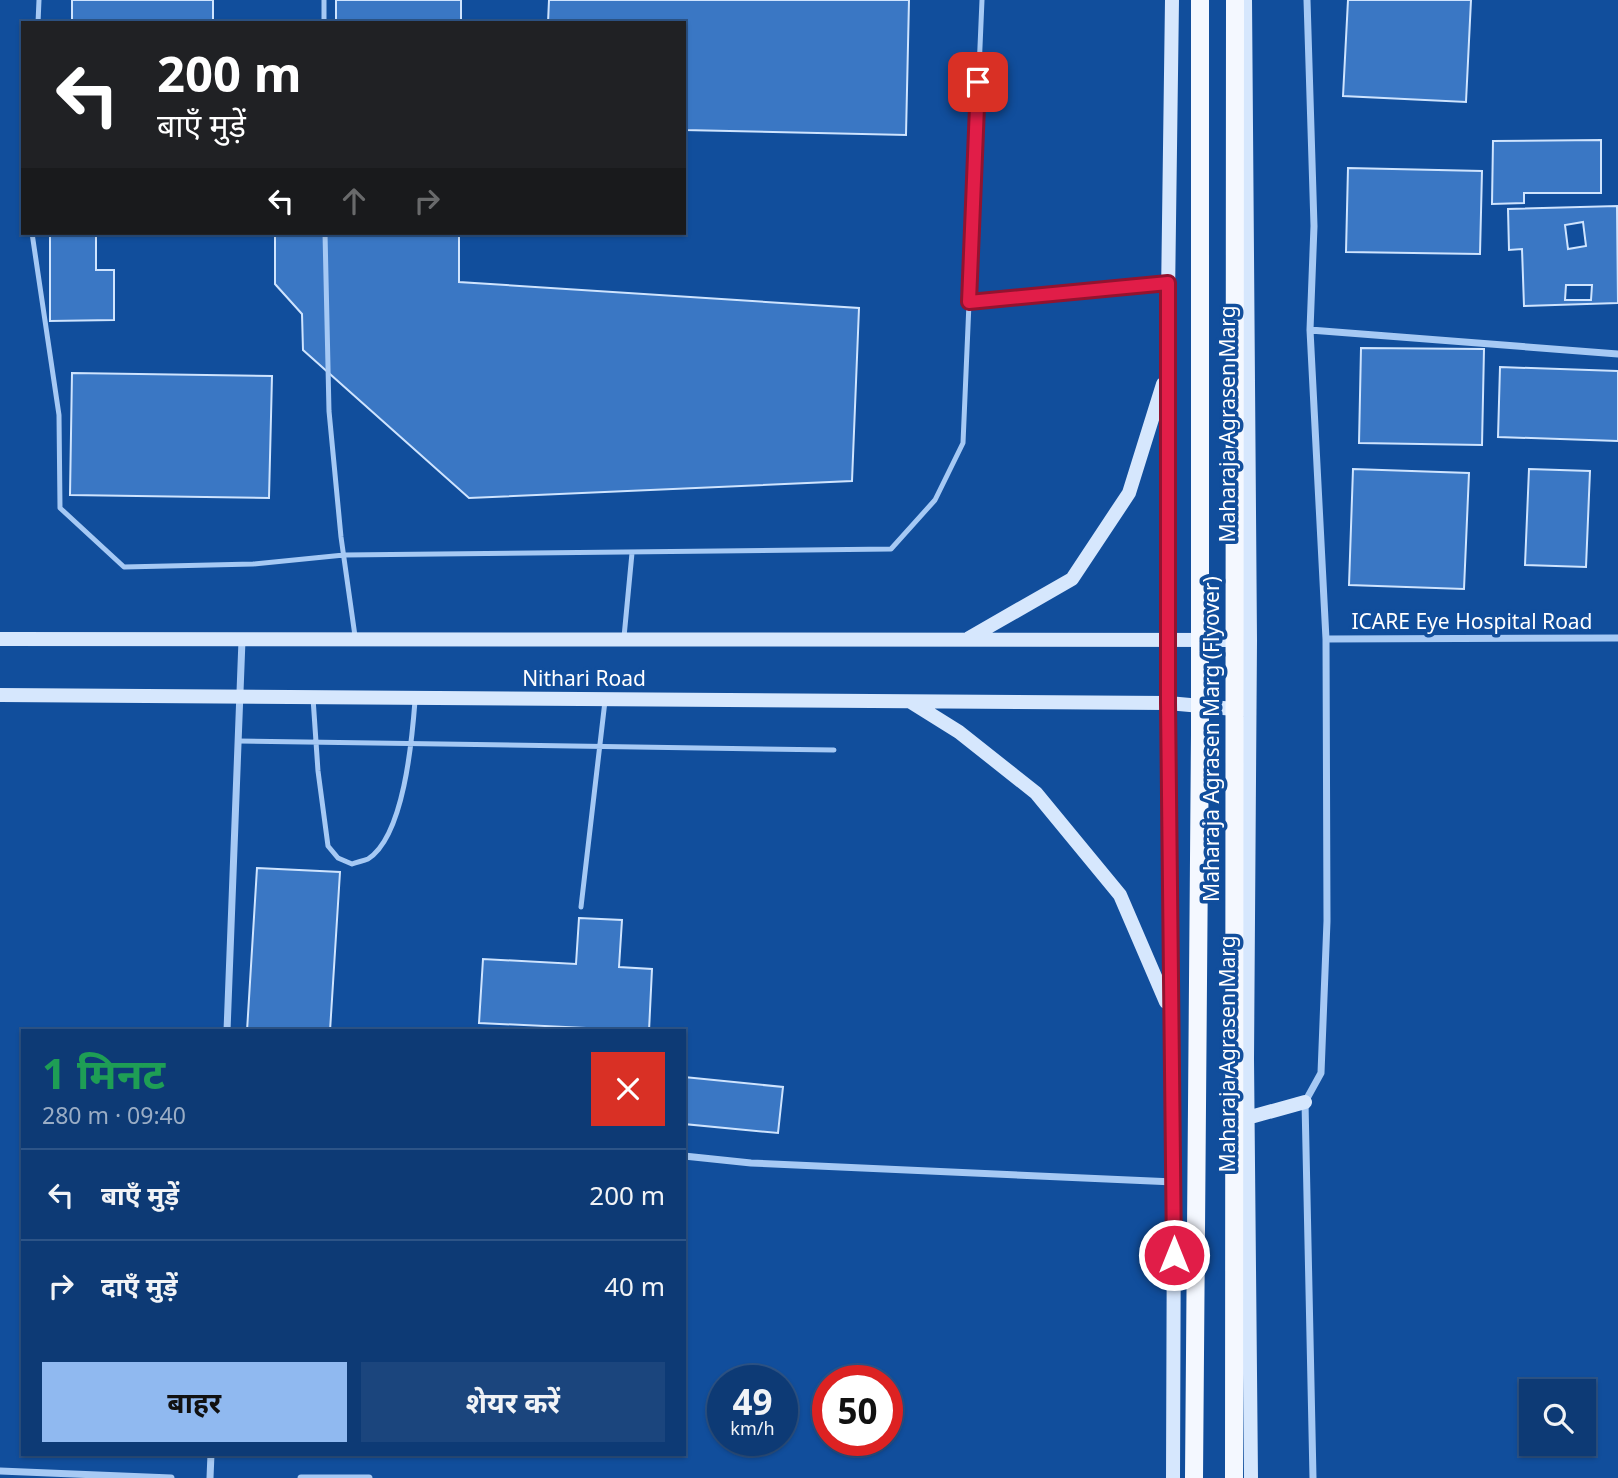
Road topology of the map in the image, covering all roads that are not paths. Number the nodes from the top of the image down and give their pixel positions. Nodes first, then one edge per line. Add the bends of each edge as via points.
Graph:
1 (39, 0) edge
2 (324, 0) edge
3 (982, 0) edge
4 (1172, 0) edge
5 (1199, 0) edge
6 (1235, 0) edge
7 (1245, 0) edge
8 (1307, 0) edge
9 (37, 21) edge
10 (324, 21) edge
11 (32, 235) edge
12 (326, 235) edge
13 (1168, 283) junction
14 (969, 302) junction
15 (1310, 330) junction
16 (1618, 354) edge
17 (1167, 371) junction
18 (632, 552) junction
19 (344, 555) junction
20 (1618, 638) edge
21 (0, 639) edge
22 (242, 639) junction
23 (355, 639) junction
24 (968, 639) junction
25 (1168, 639) junction
26 (1326, 639) junction
27 (624, 640) junction
28 (1250, 640) junction
29 (0, 695) edge
30 (240, 696) junction
31 (313, 697) junction
32 (415, 698) junction
33 (605, 699) junction
34 (909, 701) junction
35 (1168, 703) junction
36 (1250, 711) junction
37 (238, 741) junction
38 (316, 743) junction
39 (412, 744) junction
40 (599, 746) junction
41 (834, 750) dead end
42 (581, 907) dead end
43 (1170, 1010) junction
44 (227, 1029) edge
45 (1305, 1102) junction
46 (1247, 1118) junction
47 (686, 1156) edge
48 (1174, 1182) junction
49 (211, 1456) edge
50 (0, 1471) edge
51 (171, 1478) edge
52 (210, 1478) edge
53 (301, 1478) edge
54 (369, 1478) edge
55 (1173, 1478) edge
56 (1194, 1478) edge
57 (1234, 1478) edge
58 (1251, 1478) edge
59 (1312, 1478) edge

1 - 9 lane
2 - 10 lane
3 - 14 lane
4 - 13 main road
5 - 56 main road, Maharaja Agrasen Marg (Flyover) via 1200,749
6 - 57 main road, Maharaja Agrasen Marg (Flyover)
7 - 28 main road, Maharaja Agrasen Marg
8 - 15 street via 1314,226
11 - 19 lane via 59,415 60,508 124,567 253,564
12 - 19 lane via 329,411
13 - 14 lane
13 - 17 main road
14 - 18 lane via 963,443 935,500 891,549
15 - 16 street
15 - 26 street
17 - 24 main road via 1129,493 1072,579
17 - 25 main road
18 - 19 lane
18 - 27 lane
19 - 23 lane
20 - 26 street, ICARE Eye Hospital Road
21 - 22 main road
22 - 23 main road
22 - 30 street
23 - 27 main road
24 - 25 main road
24 - 27 main road
25 - 28 main road
25 - 35 main road
26 - 45 street via 1321,1073
28 - 36 main road, Maharaja Agrasen Marg
29 - 30 main road, Nithari Road
30 - 31 main road, Nithari Road
30 - 37 street
31 - 32 main road, Nithari Road
31 - 38 lane
32 - 33 main road, Nithari Road
32 - 39 lane
33 - 34 main road, Nithari Road
33 - 40 lane
34 - 35 main road, Nithari Road
34 - 43 main road via 960,732 1036,793 1120,895
35 - 36 main road, Nithari Road
35 - 43 main road
36 - 46 main road, Maharaja Agrasen Marg
37 - 38 lane
37 - 44 street
38 - 39 lane
38 - 39 lane via 328,846 338,858 352,864 368,859 393,825
39 - 40 lane
40 - 41 lane
40 - 42 lane
43 - 48 main road
45 - 46 main road
45 - 59 street
46 - 58 main road, Maharaja Agrasen Marg
47 - 48 street
48 - 55 main road
49 - 52 street
50 - 51 street
53 - 54 street

